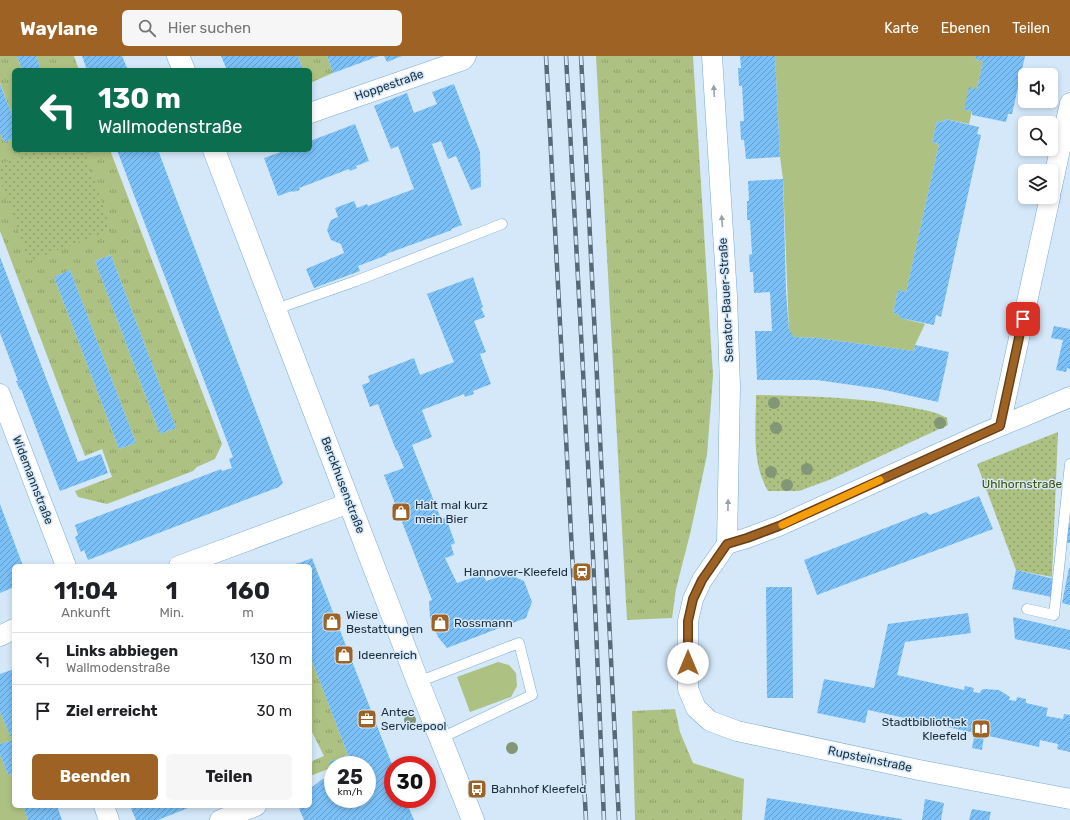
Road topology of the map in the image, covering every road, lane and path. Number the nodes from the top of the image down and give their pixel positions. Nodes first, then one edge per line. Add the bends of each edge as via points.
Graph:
1 (178, 56) edge
2 (466, 56) edge
3 (712, 56) edge
4 (183, 68) edge
5 (1070, 103) edge
6 (312, 112) edge
7 (215, 152) edge
8 (1057, 164) edge
9 (1048, 204) edge
10 (502, 224) dead end
11 (276, 309) junction
12 (0, 394) edge
13 (1070, 397) edge
14 (1000, 426) junction
15 (1070, 464) edge
16 (349, 503) junction
17 (727, 544) junction
18 (1065, 555) edge
19 (65, 564) edge
20 (184, 564) edge
21 (1027, 609) dead end
22 (12, 631) edge
23 (0, 636) edge
24 (418, 682) junction
25 (441, 738) junction
26 (1070, 799) edge
27 (105, 808) edge
28 (251, 808) edge
29 (109, 820) edge
30 (220, 820) edge
31 (473, 820) edge

1 - 4 street
2 - 6 street, Hoppestraße via 463,60
17 -> 3 street, Senator-Bauer-Straße via 730,387
5 - 8 street
7 - 11 street, Berckhusenstraße
9 - 14 street
10 - 11 lane
11 - 16 street, Berckhusenstraße
12 - 19 street, Widemannstraße
13 - 14 street
14 - 17 street via 779,526
15 - 18 lane
16 - 20 street
16 - 24 street, Berckhusenstraße
17 - 26 street, Rupsteinstraße via 702,580 693,599 688,621 688,689 696,708 710,721 737,732
18 - 21 lane via 1054,615
22 - 23 street
24 - 25 street, Berckhusenstraße
24 - 25 lane via 519,643 532,695
25 - 31 street, Berckhusenstraße
27 - 29 street
28 - 30 street

